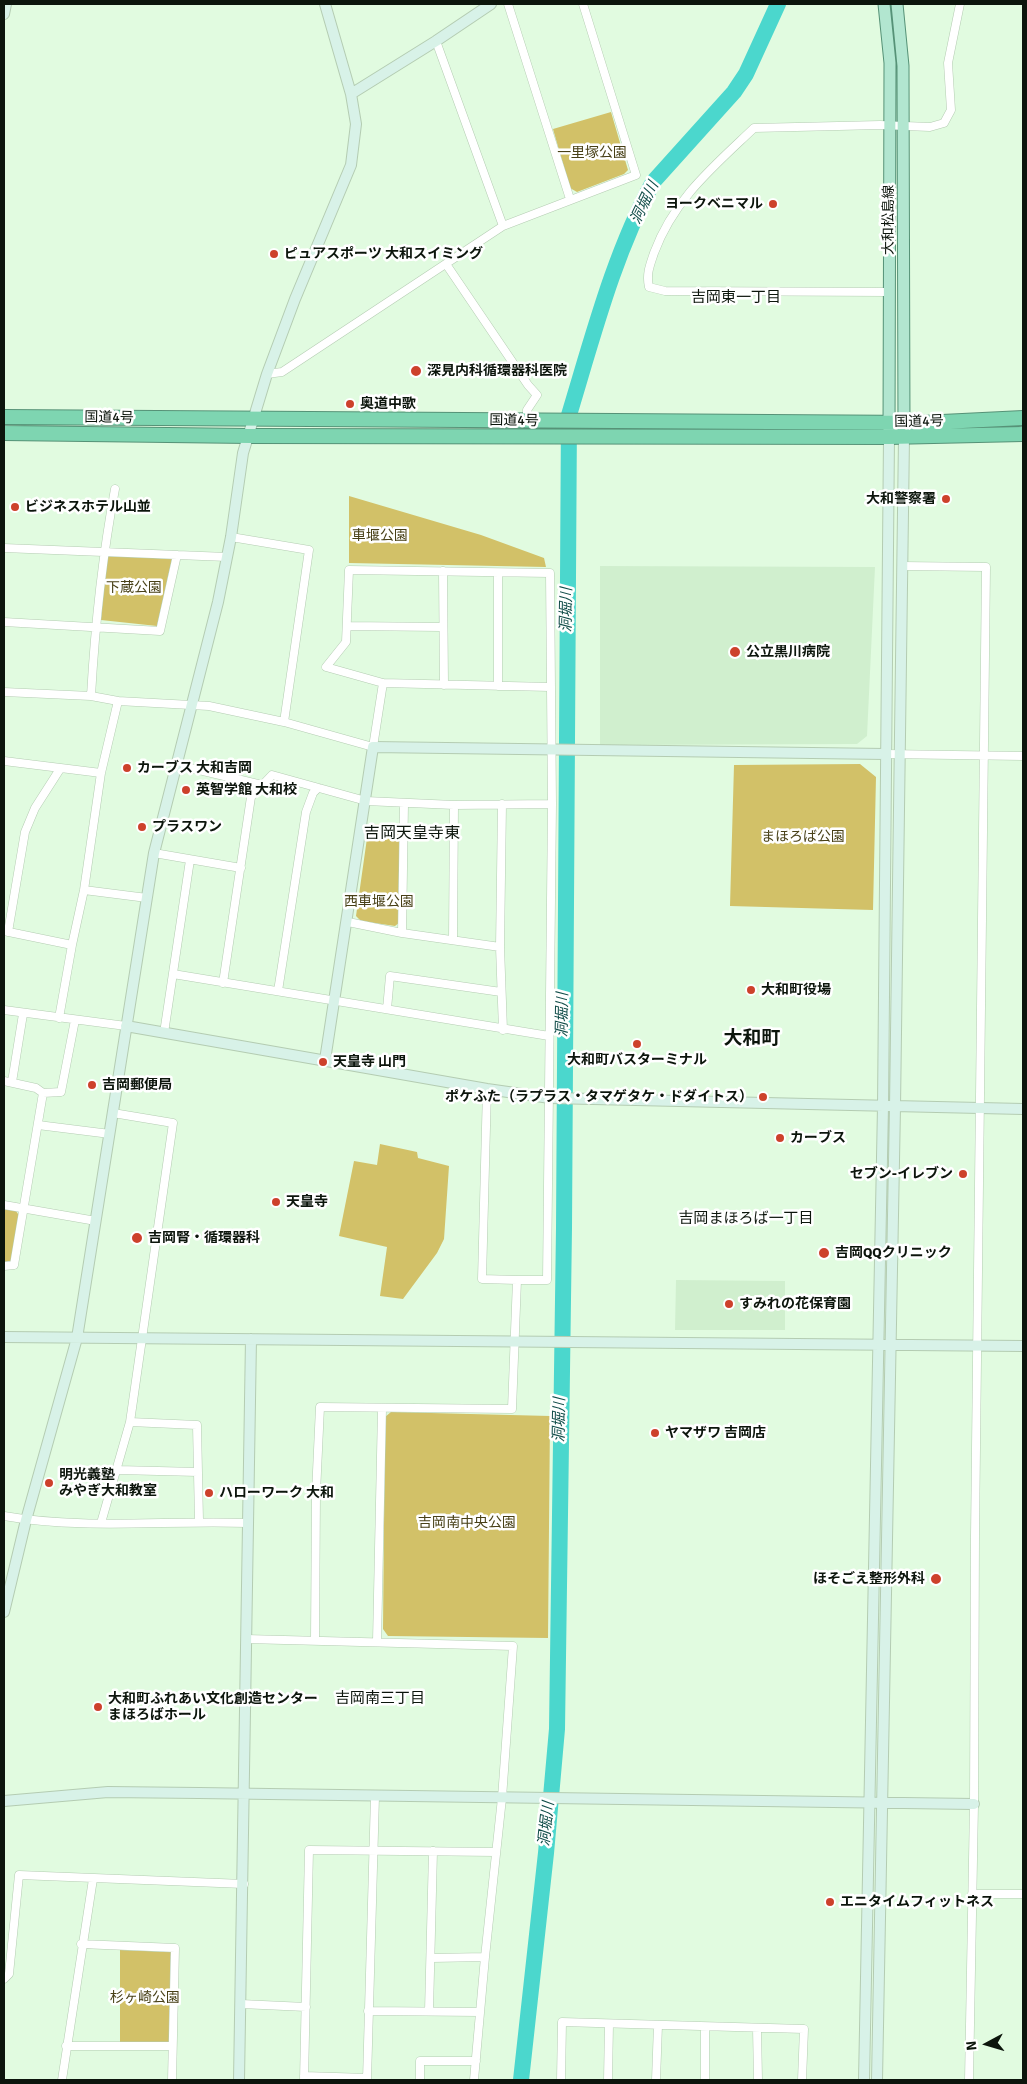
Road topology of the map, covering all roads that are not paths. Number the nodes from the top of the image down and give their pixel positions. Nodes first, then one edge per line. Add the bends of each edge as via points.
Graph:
1 (6, 4) edge
2 (325, 4) edge
3 (490, 4) edge
4 (508, 4) edge
5 (583, 4) edge
6 (884, 4) edge
7 (897, 4) edge
8 (960, 4) edge
9 (4, 14) edge
10 (436, 41) junction
11 (351, 94) junction
12 (889, 125) junction
13 (903, 126) junction
14 (570, 199) junction
15 (503, 226) junction
16 (446, 264) junction
17 (889, 292) junction
18 (267, 374) junction
19 (4, 417) edge
20 (1023, 418) edge
21 (253, 420) junction
22 (527, 421) junction
23 (889, 422) junction
24 (904, 422) junction
25 (562, 428) junction
26 (588, 429) junction
27 (4, 433) edge
28 (1023, 434) edge
29 (248, 436) junction
30 (889, 437) junction
31 (904, 437) junction
32 (115, 489) dead end
33 (231, 537) junction
34 (4, 548) edge
35 (103, 551) junction
36 (176, 555) junction
37 (227, 557) junction
38 (902, 566) junction
39 (443, 571) junction
40 (498, 574) junction
41 (4, 622) edge
42 (347, 626) junction
43 (442, 627) junction
44 (95, 628) junction
45 (383, 683) junction
46 (444, 685) junction
47 (498, 686) junction
48 (550, 687) junction
49 (4, 692) edge
50 (91, 696) junction
51 (118, 701) junction
52 (192, 706) junction
53 (284, 722) junction
54 (373, 747) junction
55 (552, 750) junction
56 (885, 754) junction
57 (898, 755) junction
58 (984, 756) junction
59 (1023, 756) edge
60 (4, 761) edge
61 (178, 765) junction
62 (60, 769) junction
63 (101, 774) junction
64 (262, 785) junction
65 (318, 788) junction
66 (366, 801) junction
67 (404, 804) junction
68 (502, 804) junction
69 (552, 804) junction
70 (454, 805) junction
71 (154, 853) junction
72 (190, 860) junction
73 (241, 868) junction
74 (84, 890) junction
75 (147, 898) junction
76 (348, 922) junction
77 (6, 931) edge
78 (402, 933) junction
79 (453, 940) junction
80 (72, 945) junction
81 (500, 947) junction
82 (173, 974) junction
83 (223, 983) junction
84 (278, 990) junction
85 (501, 992) junction
86 (334, 1001) junction
87 (387, 1009) junction
88 (4, 1010) edge
89 (23, 1014) junction
90 (59, 1018) junction
91 (75, 1020) junction
92 (126, 1026) junction
93 (503, 1030) junction
94 (164, 1033) junction
95 (549, 1036) junction
96 (325, 1060) junction
97 (8, 1081) edge
98 (486, 1089) junction
99 (43, 1093) junction
100 (555, 1098) junction
101 (883, 1106) junction
102 (895, 1107) junction
103 (981, 1108) junction
104 (1023, 1109) edge
105 (113, 1114) junction
106 (38, 1125) junction
107 (110, 1134) junction
108 (4, 1205) edge
109 (25, 1208) junction
110 (96, 1221) junction
111 (4, 1266) edge
112 (517, 1280) junction
113 (4, 1336) edge
114 (77, 1338) junction
115 (141, 1338) junction
116 (251, 1339) junction
117 (515, 1340) junction
118 (878, 1344) junction
119 (891, 1344) junction
120 (977, 1345) junction
121 (1023, 1346) edge
122 (382, 1409) junction
123 (130, 1422) junction
124 (118, 1470) junction
125 (198, 1472) junction
126 (4, 1516) edge
127 (26, 1520) junction
128 (198, 1521) junction
129 (101, 1523) junction
130 (248, 1524) junction
131 (4, 1612) edge
132 (246, 1640) junction
133 (315, 1640) junction
134 (377, 1641) junction
135 (245, 1793) junction
136 (375, 1796) junction
137 (502, 1798) junction
138 (4, 1801) edge
139 (869, 1803) junction
140 (882, 1804) junction
141 (974, 1804) junction
142 (372, 1849) junction
143 (433, 1850) junction
144 (496, 1852) junction
145 (92, 1879) junction
146 (244, 1884) junction
147 (972, 1894) junction
148 (1023, 1894) edge
149 (81, 1944) junction
150 (485, 1957) junction
151 (432, 1958) junction
152 (4, 1979) edge
153 (241, 2004) junction
154 (306, 2007) junction
155 (368, 2011) junction
156 (429, 2011) junction
157 (480, 2012) junction
158 (610, 2024) junction
159 (658, 2025) junction
160 (705, 2026) junction
161 (757, 2028) junction
162 (66, 2046) junction
163 (172, 2046) junction
164 (476, 2061) junction
165 (304, 2078) edge
166 (367, 2079) edge
167 (62, 2080) edge
168 (172, 2080) edge
169 (239, 2080) edge
170 (420, 2080) edge
171 (474, 2080) edge
172 (561, 2080) edge
173 (608, 2080) edge
174 (656, 2080) edge
175 (705, 2080) edge
176 (758, 2080) edge
177 (802, 2080) edge
178 (864, 2080) edge
179 (877, 2080) edge
180 (969, 2080) edge

1 - 9 street
2 - 11 street
3 - 10 street
4 - 14 street
5 - 14 street via 636,175
6 - 12 main road, 大和松島線 via 889,40
7 - 13 main road, 大和松島線 via 903,66
8 - 13 street via 948,63 949,117 938,126
10 - 11 street
10 - 15 street
11 - 18 street via 356,124 352,165
12 - 13 street
12 - 17 main road, 大和松島線
12 - 17 street via 754,128 674,206 647,278 649,287 655,290
13 - 24 main road, 大和松島線
14 - 15 street
15 - 16 street
16 - 18 street via 282,372
16 - 22 street via 537,395 527,410
17 - 23 main road, 大和松島線
18 - 21 street
19 - 21 highway, 国道4号
20 - 24 highway, 国道4号
21 - 22 highway, 国道4号
21 - 29 street
22 - 25 highway, 国道4号
23 - 24 highway, 国道4号
23 - 26 highway, 国道4号
23 - 30 main road, 大和松島線
24 - 31 main road, 大和松島線
25 - 26 highway, 国道4号
25 - 29 highway, 国道4号
26 - 30 highway, 国道4号
27 - 29 highway, 国道4号
28 - 31 highway, 国道4号
29 - 33 street
30 - 31 highway, 国道4号
30 - 56 street
31 - 38 street
32 - 35 street
33 - 37 street
33 - 53 street via 309,550
34 - 35 street
35 - 36 street
35 - 44 street
36 - 37 street
36 - 44 street via 160,632
37 - 52 street
38 - 57 street
38 - 58 street via 986,567
39 - 40 street
39 - 42 street via 349,570
39 - 43 street
40 - 47 street
40 - 48 street via 550,573
41 - 44 street
42 - 43 street
42 - 45 street via 346,642 326,667
43 - 46 street
44 - 50 street
45 - 46 street
45 - 54 street
46 - 47 street
47 - 48 street
48 - 55 street
49 - 50 street
50 - 51 street
51 - 52 street
51 - 63 street
52 - 53 street via 208,706
52 - 61 street
53 - 54 street
54 - 55 street
54 - 66 street
55 - 56 street
55 - 69 street
56 - 57 street
56 - 101 street
57 - 58 street
57 - 102 street
58 - 59 street
58 - 103 street
60 - 62 street
61 - 64 street
61 - 71 street
62 - 63 street
62 - 77 street via 24,832
63 - 74 street
64 - 65 street via 272,774
64 - 73 street via 252,797
65 - 66 street
65 - 84 street via 313,792 306,812
66 - 67 street
66 - 76 street
67 - 70 street
67 - 78 street
68 - 69 street
68 - 70 street
68 - 81 street
69 - 95 street
70 - 79 street
71 - 72 street
71 - 75 street
72 - 73 street
72 - 82 street
73 - 83 street
74 - 75 street
74 - 80 street
75 - 92 street
76 - 78 street
76 - 86 street
77 - 80 street
78 - 79 street
79 - 81 street
80 - 90 street
81 - 85 street
82 - 83 street
82 - 94 street
83 - 84 street
84 - 86 street
85 - 87 street via 390,976
85 - 93 street
86 - 87 street
86 - 96 street
87 - 93 street
88 - 89 street
89 - 90 street
89 - 97 street
90 - 91 street
91 - 92 street
91 - 99 street via 61,1092
92 - 94 street
92 - 105 street
93 - 95 street
94 - 96 street
95 - 100 street
96 - 98 street
97 - 99 street
98 - 100 street
98 - 112 street via 482,1278
99 - 106 street
100 - 101 street
100 - 112 street via 547,1280
101 - 102 street
101 - 118 street
102 - 103 street
102 - 119 street
103 - 104 street
103 - 120 street
105 - 107 street
105 - 115 street via 173,1123
106 - 107 street
106 - 109 street
107 - 110 street
108 - 109 street
109 - 110 street
109 - 111 street via 14,1265
110 - 114 street
112 - 117 street
113 - 114 street
114 - 115 street
114 - 127 street
115 - 116 street
115 - 123 street
116 - 117 street
116 - 130 street
117 - 118 street
117 - 122 street via 512,1409
118 - 119 street
118 - 139 street
119 - 120 street
119 - 140 street
120 - 121 street
120 - 141 street
122 - 133 street via 320,1407
122 - 134 street
123 - 124 street
123 - 125 street via 196,1425
124 - 125 street
124 - 129 street
125 - 128 street
126 - 127 street
127 - 129 street
127 - 131 street
128 - 129 street
128 - 130 street
130 - 132 street
132 - 133 street
132 - 135 street
133 - 134 street
134 - 137 street via 513,1646
135 - 136 street
135 - 138 street via 108,1792
135 - 146 street
136 - 137 street
136 - 142 street
137 - 139 street
137 - 144 street
139 - 140 street
139 - 178 street
140 - 141 street
140 - 179 street
141 - 147 street
142 - 143 street
142 - 154 street via 309,1850
142 - 155 street
143 - 144 street
143 - 151 street
144 - 150 street
145 - 146 street
145 - 149 street
145 - 152 street via 19,1874 9,1974
146 - 153 street
147 - 148 street
147 - 180 street
149 - 162 street
149 - 163 street via 175,1948
150 - 151 street
150 - 157 street
151 - 156 street
153 - 154 street
153 - 169 street
154 - 165 street
155 - 156 street
155 - 166 street
156 - 157 street
157 - 164 street
158 - 159 street
158 - 172 street via 562,2022
158 - 173 street
159 - 160 street
159 - 174 street
160 - 161 street
160 - 175 street
161 - 176 street
161 - 177 street via 804,2029
162 - 163 street
162 - 167 street
163 - 168 street
164 - 170 street via 420,2060
164 - 171 street
165 - 166 street

